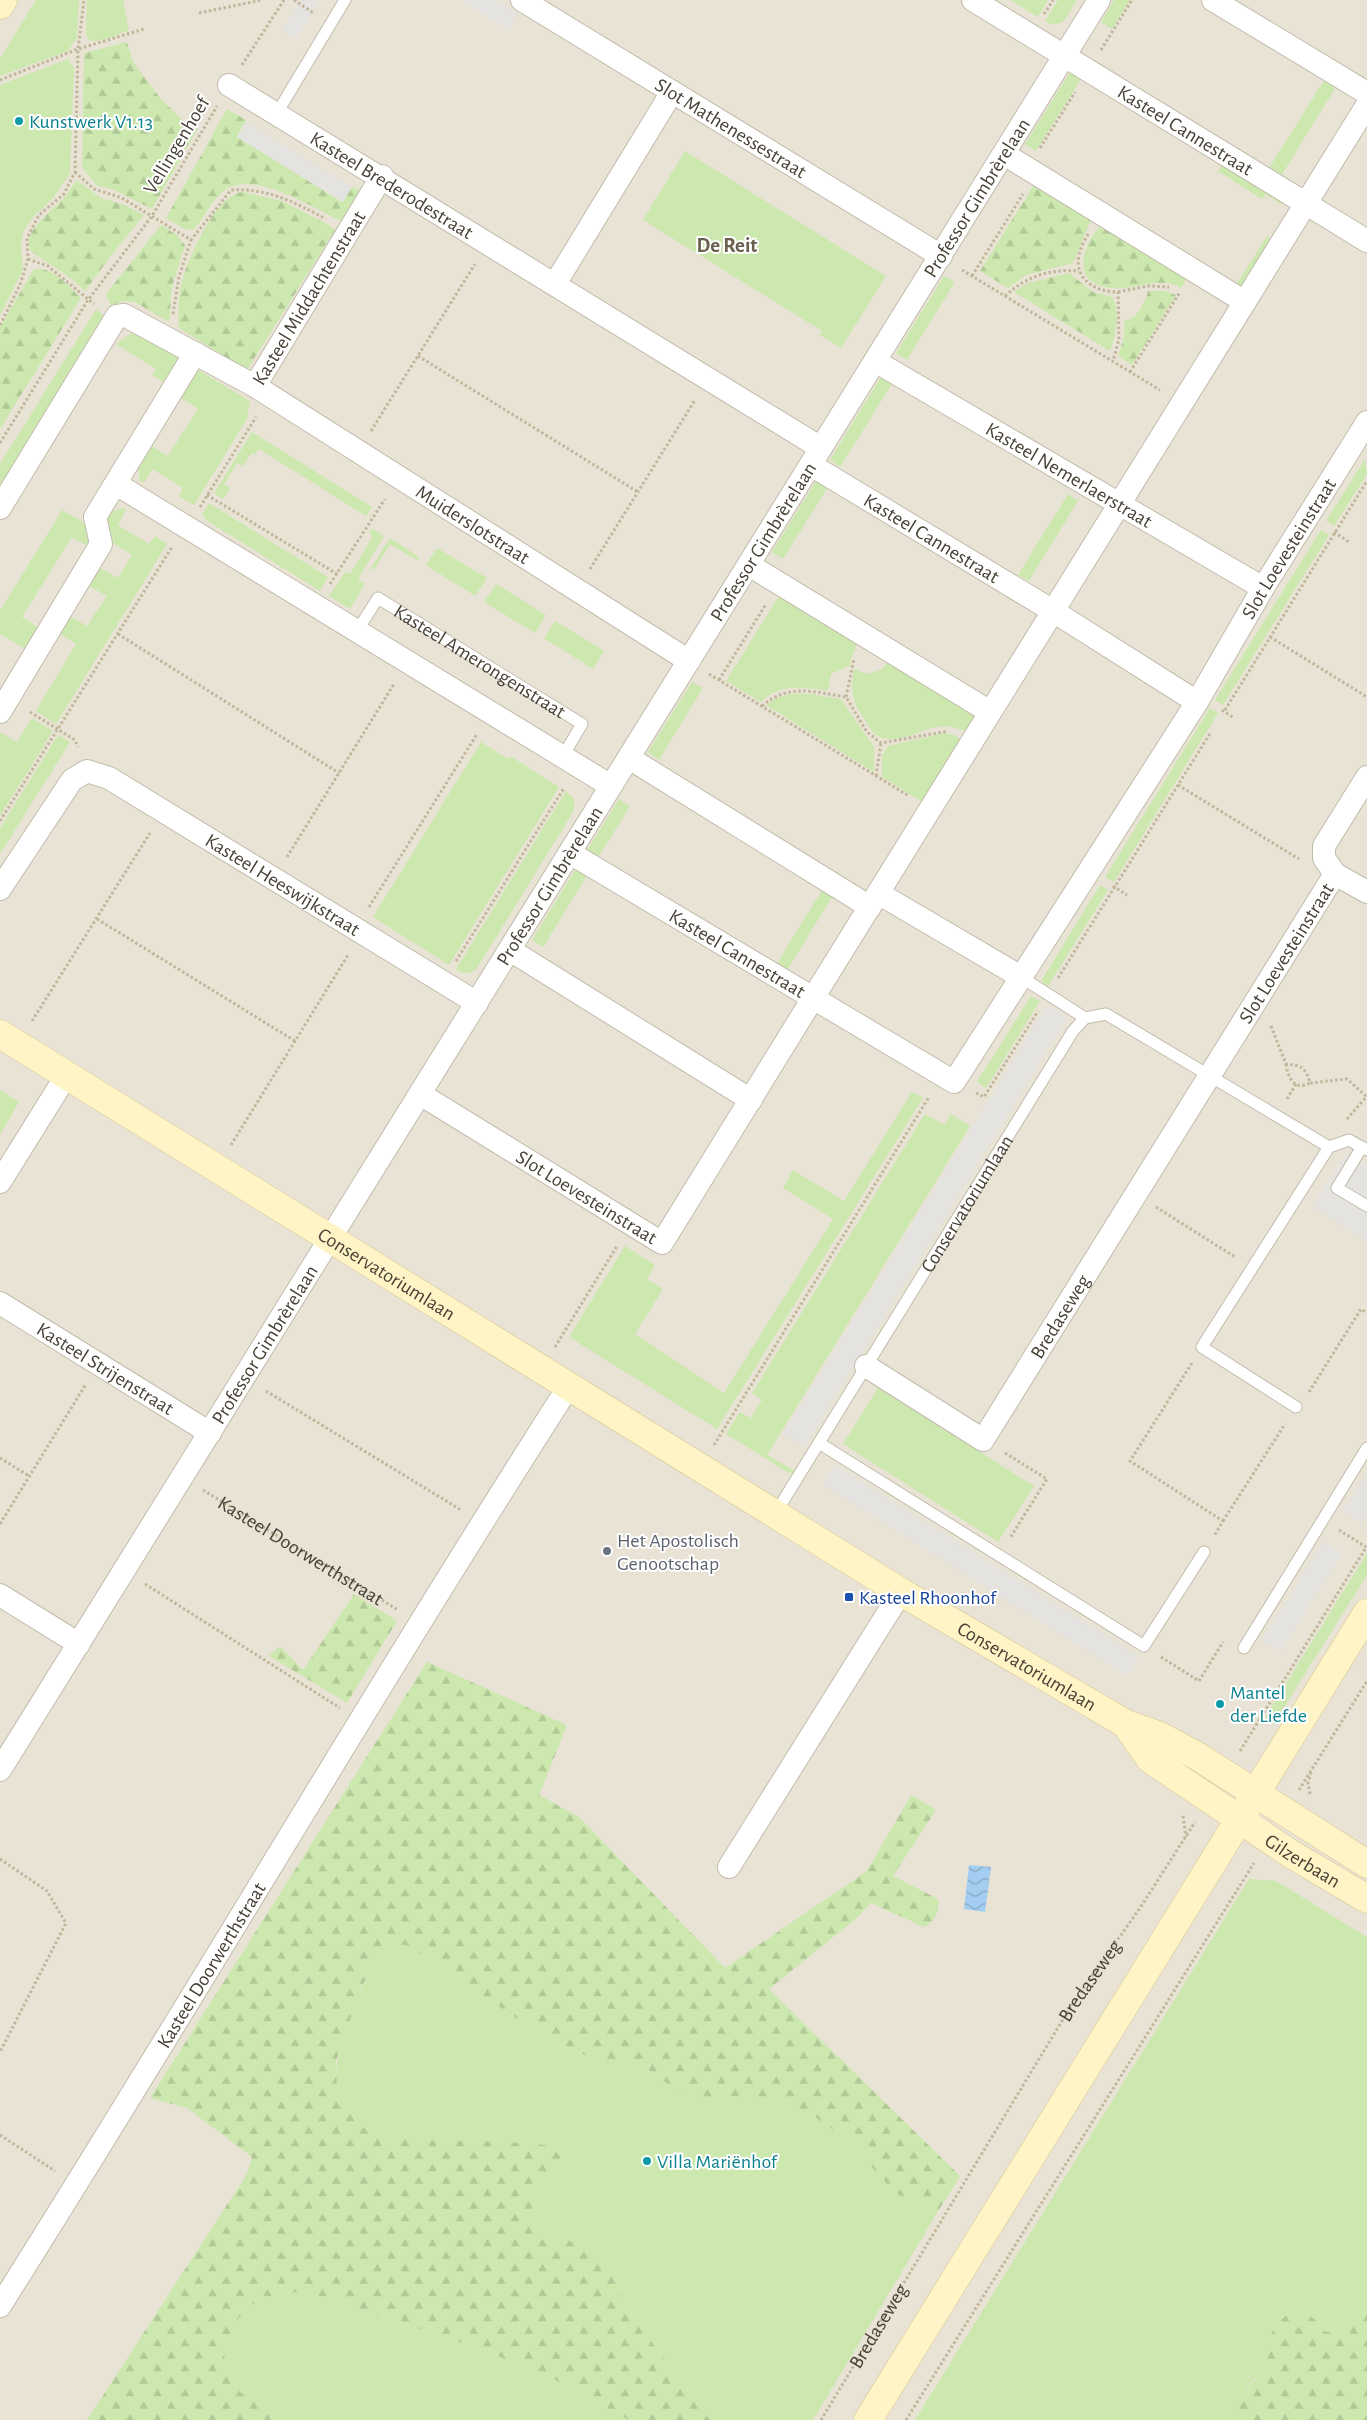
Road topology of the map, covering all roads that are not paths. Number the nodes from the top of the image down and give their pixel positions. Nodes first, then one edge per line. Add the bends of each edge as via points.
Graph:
1 (3, 0) edge
2 (345, 0) edge
3 (522, 0) edge
4 (973, 0) edge
5 (1099, 0) edge
6 (1213, 0) edge
7 (0, 5) edge
8 (548, 6) edge
9 (1064, 57) junction
10 (230, 85) road end
11 (672, 92) junction
12 (1367, 93) edge
13 (1367, 105) edge
14 (277, 113) junction
15 (1004, 154) junction
16 (382, 176) junction
17 (1306, 203) junction
18 (1367, 240) edge
19 (940, 256) junction
20 (555, 284) junction
21 (1245, 302) junction
22 (195, 353) junction
23 (876, 361) junction
24 (262, 391) junction
25 (1367, 422) edge
26 (816, 456) junction
27 (116, 484) junction
28 (1120, 503) junction
29 (0, 508) edge
30 (749, 565) junction
31 (1263, 588) junction
32 (1053, 611) junction
33 (357, 631) junction
34 (689, 661) junction
35 (1197, 702) junction
36 (4, 705) edge
37 (990, 712) junction
38 (629, 758) junction
39 (571, 761) junction
40 (1367, 777) edge
41 (611, 786) junction
42 (570, 853) junction
43 (1329, 866) junction
44 (0, 889) edge
45 (1367, 892) edge
46 (874, 900) junction
47 (510, 950) junction
48 (1021, 977) junction
49 (814, 998) junction
50 (477, 1003) junction
51 (1084, 1018) junction
52 (9, 1039) edge
53 (66, 1076) junction
54 (1210, 1078) junction
55 (420, 1094) junction
56 (751, 1100) junction
57 (1329, 1147) junction
58 (1365, 1149) edge
59 (0, 1182) edge
60 (1367, 1206) edge
61 (330, 1239) junction
62 (0, 1303) edge
63 (866, 1366) junction
64 (569, 1386) junction
65 (1296, 1407) dead end
66 (210, 1433) junction
67 (819, 1443) junction
68 (1367, 1448) edge
69 (775, 1514) junction
70 (1204, 1552) road end
71 (901, 1592) junction
72 (0, 1595) edge
73 (1367, 1613) edge
74 (79, 1644) junction
75 (1244, 1648) road end
76 (1126, 1724) junction
77 (0, 1770) edge
78 (1256, 1794) junction
79 (1240, 1820) junction
80 (1367, 1864) edge
81 (729, 1867) dead end
82 (1367, 1899) edge
83 (0, 2306) edge
84 (868, 2420) edge

1 - 7 street
2 - 14 lane
3 - 8 street, Slot Mathenessestraat
4 - 9 street, Kasteel Cannestraat
5 - 9 street, Professor Gimbrèrelaan
6 - 12 street
8 - 11 street, Slot Mathenessestraat
9 - 15 street, Professor Gimbrèrelaan
9 - 17 street, Kasteel Cannestraat
10 - 14 street, Kasteel Brederodestraat
11 - 19 street, Slot Mathenessestraat
11 - 20 street
13 - 17 street, Kasteel Cannestraat
14 - 16 street, Kasteel Brederodestraat
15 - 19 street, Professor Gimbrèrelaan
15 - 21 street
16 - 20 street, Kasteel Brederodestraat
16 - 24 street, Kasteel Middachtenstraat via 348,231
17 - 18 street
17 - 21 street, Kasteel Cannestraat
19 - 23 street, Professor Gimbrèrelaan
20 - 26 street, Kasteel Brederodestraat via 709,379
21 - 28 street, Kasteel Cannestraat
22 - 24 street, Kasteel Middachtenstraat
22 - 27 street
22 - 29 street via 124,315 117,316
23 - 26 street, Professor Gimbrèrelaan
23 - 28 street, Kasteel Nemerlaerstraat
24 - 34 street, Muiderslotstraat
25 - 31 street, Slot Loevesteinstraat
26 - 30 street, Professor Gimbrèrelaan
26 - 32 street, Kasteel Cannestraat
27 - 33 street, Kasteel Amerongenstraat
27 - 36 street via 95,517 102,544
28 - 31 street, Kasteel Nemerlaerstraat
28 - 32 street, Kasteel Cannestraat
30 - 34 street, Professor Gimbrèrelaan
30 - 37 street
31 - 35 street, Slot Loevesteinstraat
32 - 35 street
32 - 37 street, Kasteel Cannestraat
33 - 39 street, Kasteel Amerongenstraat
33 - 39 lane, Kasteel Amerongenstraat via 378,598 582,724
34 - 38 street, Professor Gimbrèrelaan
35 - 48 street, Slot Loevesteinstraat
37 - 46 street, Kasteel Cannestraat
38 - 41 street, Professor Gimbrèrelaan
38 - 46 street
39 - 41 street, Kasteel Amerongenstraat
40 - 43 street, Slot Loevesteinstraat via 1324,846
41 - 42 street, Professor Gimbrèrelaan
42 - 47 street, Professor Gimbrèrelaan
42 - 49 street, Kasteel Cannestraat
43 - 45 street
43 - 54 street, Slot Loevesteinstraat via 1253,1009
44 - 50 street, Kasteel Heeswijkstraat via 72,780 87,771 109,778
46 - 48 street
46 - 49 street, Kasteel Cannestraat
47 - 50 street, Professor Gimbrèrelaan
47 - 56 street
48 - 49 street, Slot Loevesteinstraat via 948,1079
48 - 51 lane
49 - 56 street, Slot Loevesteinstraat
50 - 55 street, Professor Gimbrèrelaan
51 - 54 lane via 1106,1014
51 - 63 lane, Conservatoriumlaan
52 - 53 street, Conservatoriumlaan
53 - 59 street
53 - 61 street, Conservatoriumlaan
54 - 57 lane
54 - 63 street, Bredaseweg via 983,1440
55 - 56 street, Slot Loevesteinstraat via 662,1244
55 - 61 street, Professor Gimbrèrelaan
57 - 58 lane via 1350,1140
57 - 65 lane via 1202,1347
58 - 60 lane via 1337,1188
61 - 64 street, Conservatoriumlaan
61 - 66 street, Professor Gimbrèrelaan
62 - 66 street, Kasteel Strijenstraat
63 - 67 lane, Conservatoriumlaan
64 - 69 street, Conservatoriumlaan
64 - 83 street, Kasteel Doorwerthstraat
66 - 74 street, Professor Gimbrèrelaan
67 - 69 lane, Conservatoriumlaan
67 - 70 lane via 1144,1646
68 - 75 lane
69 - 71 street, Conservatoriumlaan
71 - 76 street, Conservatoriumlaan
71 - 81 street
72 - 74 street
73 - 78 street, Bredaseweg
74 - 77 street, Professor Gimbrèrelaan
76 - 78 street, Conservatoriumlaan via 1160,1736
76 - 79 street, Conservatoriumlaan via 1150,1759
78 - 79 street, Bredaseweg
78 - 80 street, Gilzerbaan
79 - 82 street, Gilzerbaan
79 - 84 street, Bredaseweg

